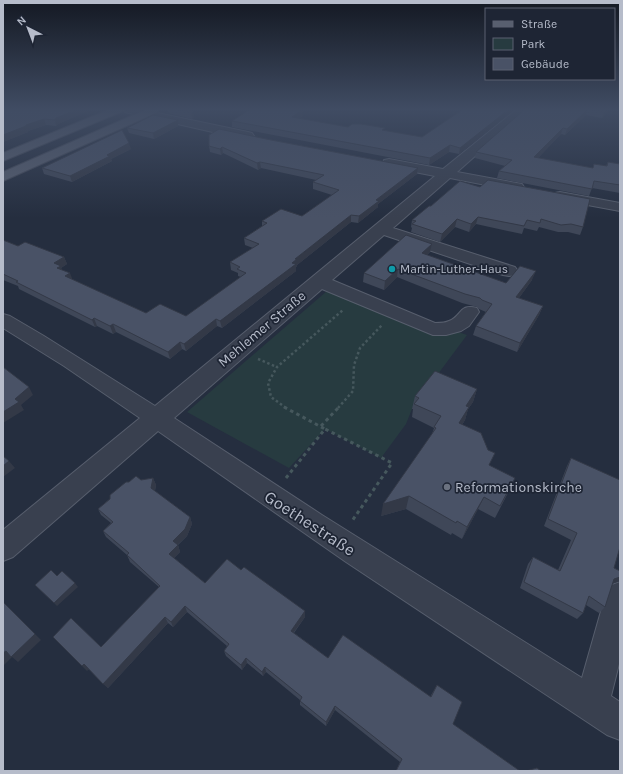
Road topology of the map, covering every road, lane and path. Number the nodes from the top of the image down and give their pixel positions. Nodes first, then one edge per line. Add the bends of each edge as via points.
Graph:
1 (27, 146) edge
2 (74, 146) edge
3 (479, 146) edge
4 (5, 155) edge
5 (378, 161) edge
6 (446, 174) junction
7 (3, 178) edge
8 (529, 190) edge
9 (544, 192) edge
10 (620, 207) edge
11 (381, 228) junction
12 (509, 271) dead end
13 (318, 281) junction
14 (357, 297) junction
15 (470, 312) dead end
16 (394, 313) junction
17 (3, 320) edge
18 (157, 418) junction
19 (321, 426) junction
20 (325, 429) junction
21 (269, 496) junction
22 (338, 540) junction
23 (3, 548) edge
24 (620, 597) edge
25 (592, 704) junction
26 (620, 722) edge

1 - 4 main road
2 - 7 main road
3 - 6 street, Mehlemer Straße
5 - 6 street
6 - 8 street
6 - 11 street, Mehlemer Straße
9 - 10 street
11 - 12 street
11 - 13 street, Mehlemer Straße
13 - 14 street
13 - 18 street, Mehlemer Straße
14 - 16 street
14 - 19 path via 278,367 268,383 271,397
15 - 16 street via 460,325 451,329 434,329
16 - 19 path via 360,348 354,365 353,391
17 - 18 street, Goethestraße
18 - 21 street, Goethestraße
18 - 23 street, Mehlemer Straße
19 - 20 path
20 - 21 path
20 - 22 path via 392,463
21 - 22 street, Goethestraße
22 - 25 street, Goethestraße
24 - 25 street
25 - 26 street, Goethestraße

